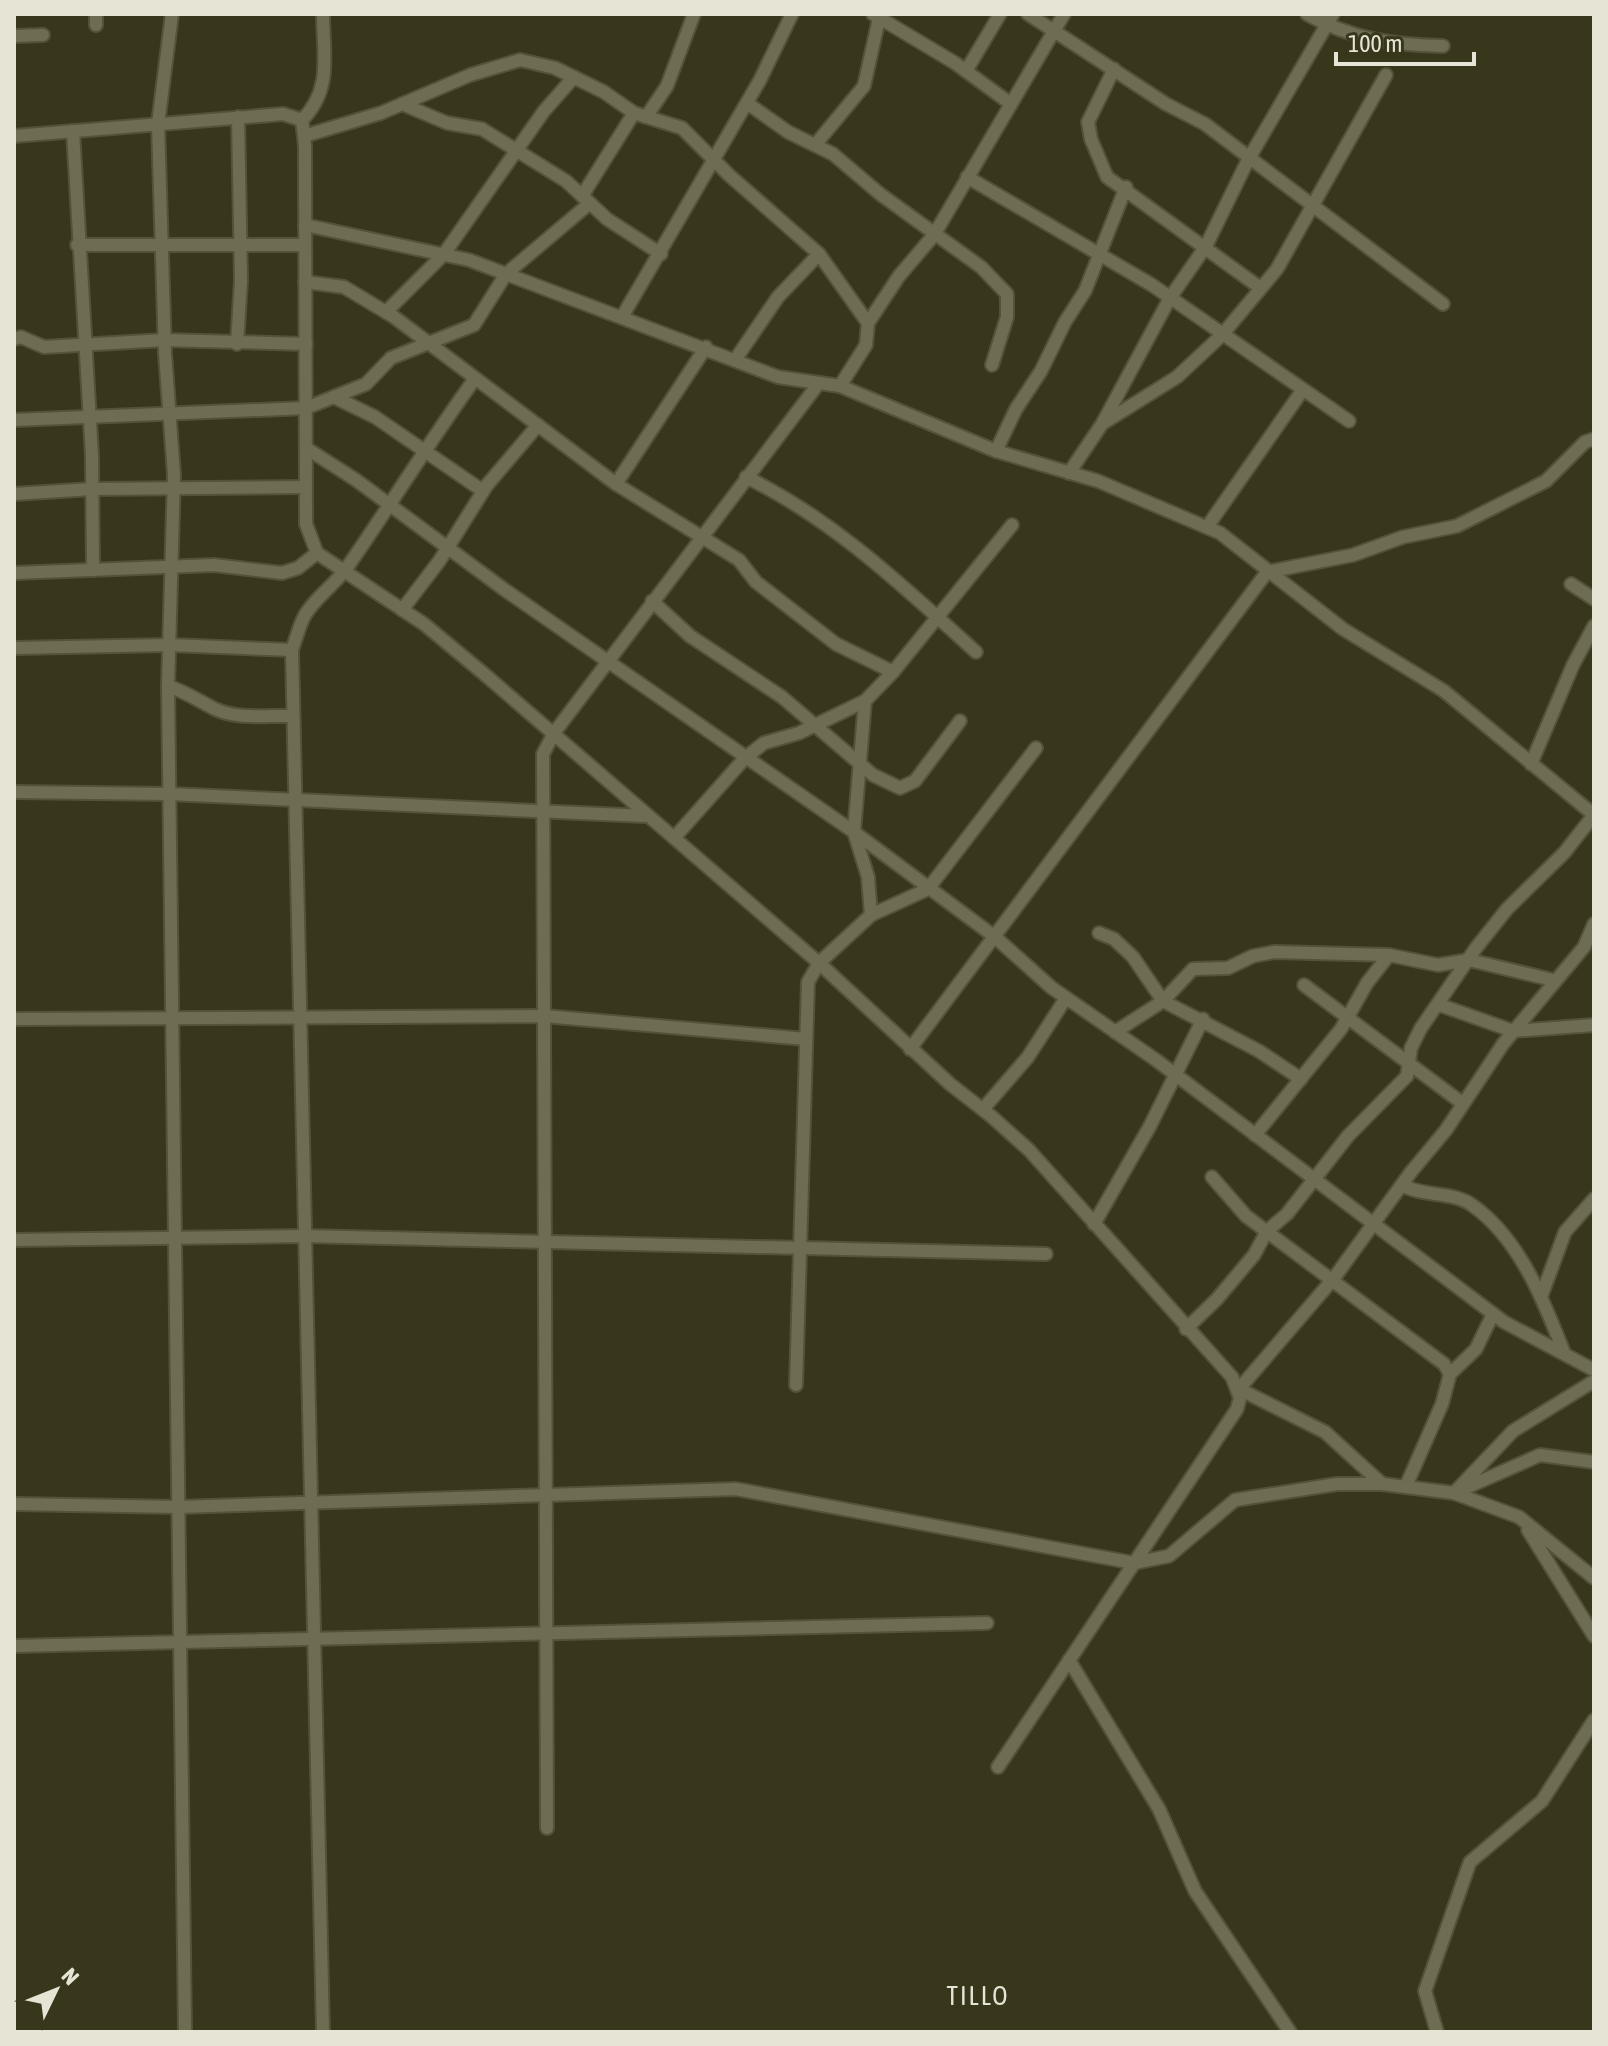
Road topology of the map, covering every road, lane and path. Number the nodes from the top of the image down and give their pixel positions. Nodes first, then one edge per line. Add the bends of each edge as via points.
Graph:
1 (172, 14) edge
2 (323, 14) edge
3 (694, 14) edge
4 (792, 14) edge
5 (1000, 14) edge
6 (1028, 14) edge
7 (1064, 14) edge
8 (1307, 14) edge
9 (877, 15) edge
10 (1330, 20) edge
11 (1055, 31) junction
12 (43, 35) dead end
13 (14, 36) edge
14 (1443, 46) dead end
15 (1114, 69) junction
16 (966, 71) junction
17 (1386, 75) dead end
18 (574, 77) junction
19 (747, 103) junction
20 (402, 104) junction
21 (1011, 104) junction
22 (640, 115) junction
23 (238, 117) junction
24 (302, 120) junction
25 (158, 124) junction
26 (73, 131) junction
27 (14, 136) edge
28 (304, 136) junction
29 (815, 145) junction
30 (517, 150) junction
31 (713, 158) junction
32 (1248, 160) junction
33 (967, 177) junction
34 (1126, 187) junction
35 (586, 200) junction
36 (1310, 206) junction
37 (305, 225) junction
38 (934, 235) junction
39 (239, 244) junction
40 (77, 245) junction
41 (164, 245) junction
42 (305, 245) junction
43 (1206, 246) junction
44 (444, 254) junction
45 (661, 254) junction
46 (819, 254) junction
47 (1099, 254) junction
48 (506, 274) junction
49 (305, 282) junction
50 (1259, 287) junction
51 (1170, 298) junction
52 (1443, 304) dead end
53 (386, 312) junction
54 (622, 317) junction
55 (868, 323) junction
56 (1222, 335) junction
57 (14, 339) edge
58 (165, 340) junction
59 (237, 344) junction
60 (306, 344) junction
61 (427, 344) junction
62 (86, 347) junction
63 (706, 347) junction
64 (735, 360) junction
65 (992, 365) dead end
66 (474, 380) junction
67 (819, 383) junction
68 (840, 386) junction
69 (1302, 391) junction
70 (334, 397) junction
71 (306, 408) junction
72 (170, 415) junction
73 (89, 417) junction
74 (14, 420) edge
75 (1349, 421) dead end
76 (1102, 424) junction
77 (538, 425) junction
78 (1594, 439) edge
79 (306, 448) junction
80 (423, 451) junction
81 (996, 451) junction
82 (1069, 473) junction
83 (746, 477) junction
84 (616, 484) junction
85 (306, 487) junction
86 (92, 489) junction
87 (174, 491) junction
88 (483, 491) junction
89 (14, 494) edge
90 (388, 503) junction
91 (1012, 525) dead end
92 (1207, 527) junction
93 (700, 536) junction
94 (446, 548) junction
95 (317, 553) junction
96 (172, 567) junction
97 (93, 570) junction
98 (344, 571) junction
99 (1267, 572) junction
100 (14, 573) edge
101 (1571, 584) dead end
102 (1594, 599) edge
103 (652, 601) junction
104 (402, 610) junction
105 (938, 617) junction
106 (1594, 626) edge
107 (170, 645) junction
108 (14, 648) edge
109 (292, 650) junction
110 (976, 652) dead end
111 (610, 660) junction
112 (893, 672) junction
113 (168, 686) junction
114 (865, 701) junction
115 (293, 716) junction
116 (960, 721) dead end
117 (817, 725) junction
118 (554, 733) junction
119 (1036, 748) dead end
120 (745, 758) junction
121 (859, 761) junction
122 (1531, 764) junction
123 (14, 792) edge
124 (170, 794) junction
125 (295, 800) junction
126 (543, 811) junction
127 (1594, 815) edge
128 (645, 816) junction
129 (854, 832) junction
130 (674, 838) junction
131 (928, 889) junction
132 (871, 915) junction
133 (1594, 924) edge
134 (1099, 933) dead end
135 (995, 937) junction
136 (1389, 955) junction
137 (1469, 960) junction
138 (819, 963) junction
139 (1553, 980) junction
140 (1304, 985) dead end
141 (1066, 998) junction
142 (1163, 1001) junction
143 (1440, 1005) junction
144 (544, 1016) junction
145 (1348, 1016) junction
146 (300, 1017) junction
147 (172, 1018) junction
148 (14, 1019) edge
149 (1203, 1019) junction
150 (1594, 1025) edge
151 (1513, 1031) junction
152 (1115, 1032) junction
153 (806, 1039) junction
154 (910, 1049) junction
155 (1409, 1063) junction
156 (1173, 1073) junction
157 (1301, 1079) junction
158 (1462, 1103) junction
159 (983, 1109) junction
160 (1255, 1135) junction
161 (1212, 1177) dead end
162 (1312, 1178) junction
163 (1402, 1185) junction
164 (1594, 1199) edge
165 (1374, 1223) junction
166 (1094, 1224) junction
167 (1267, 1231) junction
168 (305, 1236) junction
169 (175, 1238) junction
170 (14, 1240) edge
171 (544, 1242) junction
172 (799, 1248) junction
173 (1046, 1254) dead end
174 (1334, 1278) junction
175 (1541, 1297) junction
176 (1493, 1314) junction
177 (1186, 1329) junction
178 (1563, 1350) junction
179 (1594, 1370) edge
180 (1450, 1374) junction
181 (1594, 1381) edge
182 (796, 1385) dead end
183 (1239, 1389) junction
184 (1594, 1462) edge
185 (1382, 1484) junction
186 (1406, 1486) junction
187 (1454, 1493) junction
188 (546, 1495) junction
189 (311, 1503) junction
190 (14, 1504) edge
191 (179, 1507) junction
192 (1519, 1517) junction
193 (1134, 1563) junction
194 (1594, 1578) edge
195 (987, 1623) dead end
196 (546, 1633) junction
197 (1594, 1636) edge
198 (314, 1639) junction
199 (180, 1642) junction
200 (14, 1646) edge
201 (1069, 1660) junction
202 (1594, 1720) edge
203 (998, 1767) dead end
204 (547, 1828) dead end
205 (185, 2032) edge
206 (323, 2032) edge
207 (1290, 2032) edge
208 (1437, 2032) edge

1 - 25 street
2 - 24 street via 324,87
3 - 22 street via 667,86
4 - 19 street
5 - 16 street
6 - 11 street
7 - 11 street
8 - 10 street
9 - 16 street
9 - 29 street via 864,86
10 - 14 street via 1371,40
10 - 32 street
11 - 15 street
11 - 21 street
12 - 13 street
15 - 32 street via 1205,124
15 - 34 street via 1088,122 1107,177
16 - 21 street
17 - 36 street
18 - 20 street via 520,60
18 - 22 street
18 - 30 street
19 - 29 street
19 - 31 street
20 - 28 street
20 - 30 street via 447,123 482,129
21 - 33 street
22 - 31 street via 682,128
22 - 35 street
23 - 24 street via 283,114
23 - 25 street
23 - 39 street
24 - 28 street
25 - 26 street
25 - 41 street
26 - 27 street
26 - 40 street
28 - 37 street
29 - 38 street
30 - 35 street
30 - 44 street
31 - 45 street
31 - 46 street
32 - 36 street
32 - 43 street
33 - 38 street
33 - 47 street
34 - 43 street
34 - 47 street
35 - 45 street
35 - 48 street
36 - 50 street via 1277,269
36 - 52 street
37 - 42 street
37 - 44 street
38 - 55 street
38 - 65 street via 981,267 1007,294 1007,317
39 - 41 street
39 - 42 street
39 - 59 street
40 - 41 street
40 - 62 street
41 - 58 street
42 - 49 street
43 - 50 street
43 - 51 street
44 - 48 street
44 - 53 street
45 - 54 street
46 - 55 street
46 - 64 street via 778,297
47 - 51 street
47 - 81 street via 1085,291
48 - 54 street
48 - 61 street via 474,325
49 - 53 street via 344,287
49 - 60 street
50 - 56 street
51 - 56 street
51 - 76 street
53 - 61 street
54 - 63 street
55 - 68 street via 866,345
56 - 69 street
56 - 76 street via 1177,377
57 - 62 street via 44,347
58 - 59 street
58 - 62 street
58 - 72 street
59 - 60 street
60 - 71 street
61 - 66 street
61 - 70 street via 391,358 366,384
62 - 73 street
63 - 64 street
63 - 84 street
64 - 67 street via 778,377
66 - 77 street
66 - 80 street
67 - 68 street
67 - 83 street
68 - 81 street
69 - 75 street
69 - 92 street
70 - 71 street
70 - 80 street via 375,417
71 - 72 street
71 - 79 street
72 - 73 street
72 - 87 street
73 - 74 street
73 - 86 street
76 - 82 street
77 - 84 street
77 - 88 street
78 - 99 street via 1546,481 1457,526
79 - 85 street
79 - 90 street
80 - 88 street
80 - 90 street
81 - 82 street
82 - 92 street
83 - 93 street
83 - 105 street via 862,549
84 - 93 street
85 - 87 street
85 - 95 street via 306,524
86 - 87 street
86 - 89 street
86 - 97 street
87 - 96 street
88 - 94 street
90 - 94 street
90 - 98 street
91 - 105 street
92 - 99 street
93 - 103 street
93 - 112 street via 739,560 756,582 836,644
94 - 104 street
94 - 111 street
95 - 96 street via 282,573 214,565
95 - 98 street
96 - 97 street
96 - 107 street
97 - 100 street
98 - 104 street
98 - 109 street via 305,614
99 - 122 street via 1343,629 1444,691
99 - 135 street
101 - 102 street
103 - 111 street
103 - 117 street via 690,636
104 - 118 street
105 - 110 street
105 - 112 street
106 - 122 street
107 - 108 street
107 - 109 street
107 - 113 street
109 - 115 street
111 - 118 street
111 - 120 street
112 - 114 street
113 - 115 street via 217,710
113 - 124 street
114 - 117 street
114 - 121 street
115 - 125 street
116 - 121 street via 915,781 900,788
117 - 120 street via 764,743
117 - 121 street
118 - 126 street via 543,754
118 - 128 street
119 - 131 street
120 - 129 street
120 - 130 street
121 - 129 street
122 - 127 street
123 - 124 street
124 - 125 street
124 - 147 street
125 - 126 street
125 - 146 street
126 - 128 street
126 - 144 street
127 - 137 street via 1507,909
128 - 130 street
129 - 131 street
129 - 132 street via 868,877
130 - 138 street
131 - 132 street
131 - 135 street
132 - 138 street
133 - 139 street via 1584,947
134 - 142 street via 1133,957
135 - 141 street
135 - 154 street
136 - 137 street via 1438,965
136 - 142 street via 1253,956 1228,968 1193,969
136 - 145 street
137 - 139 street
137 - 143 street
138 - 153 street via 808,982
138 - 154 street
139 - 151 street
140 - 145 street
141 - 152 street
141 - 159 street via 1028,1057
142 - 149 street
142 - 152 street
143 - 151 street
143 - 155 street via 1421,1028
144 - 146 street
144 - 153 street
144 - 171 street
145 - 155 street
145 - 157 street
146 - 147 street
146 - 168 street
147 - 148 street
147 - 169 street
149 - 156 street
149 - 157 street
150 - 151 street
151 - 158 street
152 - 156 street
153 - 172 street
154 - 159 street
155 - 158 street
155 - 162 street via 1407,1076
156 - 160 street
156 - 166 street via 1150,1126
157 - 160 street
158 - 163 street
159 - 166 street via 1029,1150
160 - 162 street
161 - 167 street via 1246,1216
162 - 165 street
162 - 167 street via 1287,1214
163 - 165 street
163 - 175 street via 1471,1204 1514,1249
164 - 175 street via 1565,1232
165 - 174 street
165 - 176 street
166 - 177 street
167 - 174 street
167 - 177 street via 1254,1255
168 - 169 street
168 - 171 street
168 - 189 street
169 - 170 street
169 - 191 street
171 - 172 street
171 - 188 street
172 - 173 street
172 - 182 street
174 - 180 street
174 - 183 street
175 - 178 street
176 - 178 street
176 - 180 street via 1476,1349
177 - 183 street
178 - 179 street
180 - 186 street
181 - 187 street via 1513,1431
183 - 185 street via 1325,1432
183 - 193 street via 1237,1409
184 - 187 street via 1540,1455
185 - 186 street
185 - 193 street via 1337,1484 1235,1500 1169,1556
186 - 187 street
187 - 192 street
188 - 189 street
188 - 193 street via 736,1489
188 - 196 street
189 - 191 street
189 - 198 street
190 - 191 street
191 - 199 street
192 - 194 street
192 - 197 street
193 - 201 street
195 - 196 street
196 - 198 street
196 - 204 street
198 - 199 street
198 - 206 street
199 - 200 street
199 - 205 street
201 - 203 street
201 - 207 street via 1159,1809 1195,1891
202 - 208 street via 1542,1801 1470,1862 1425,1991

